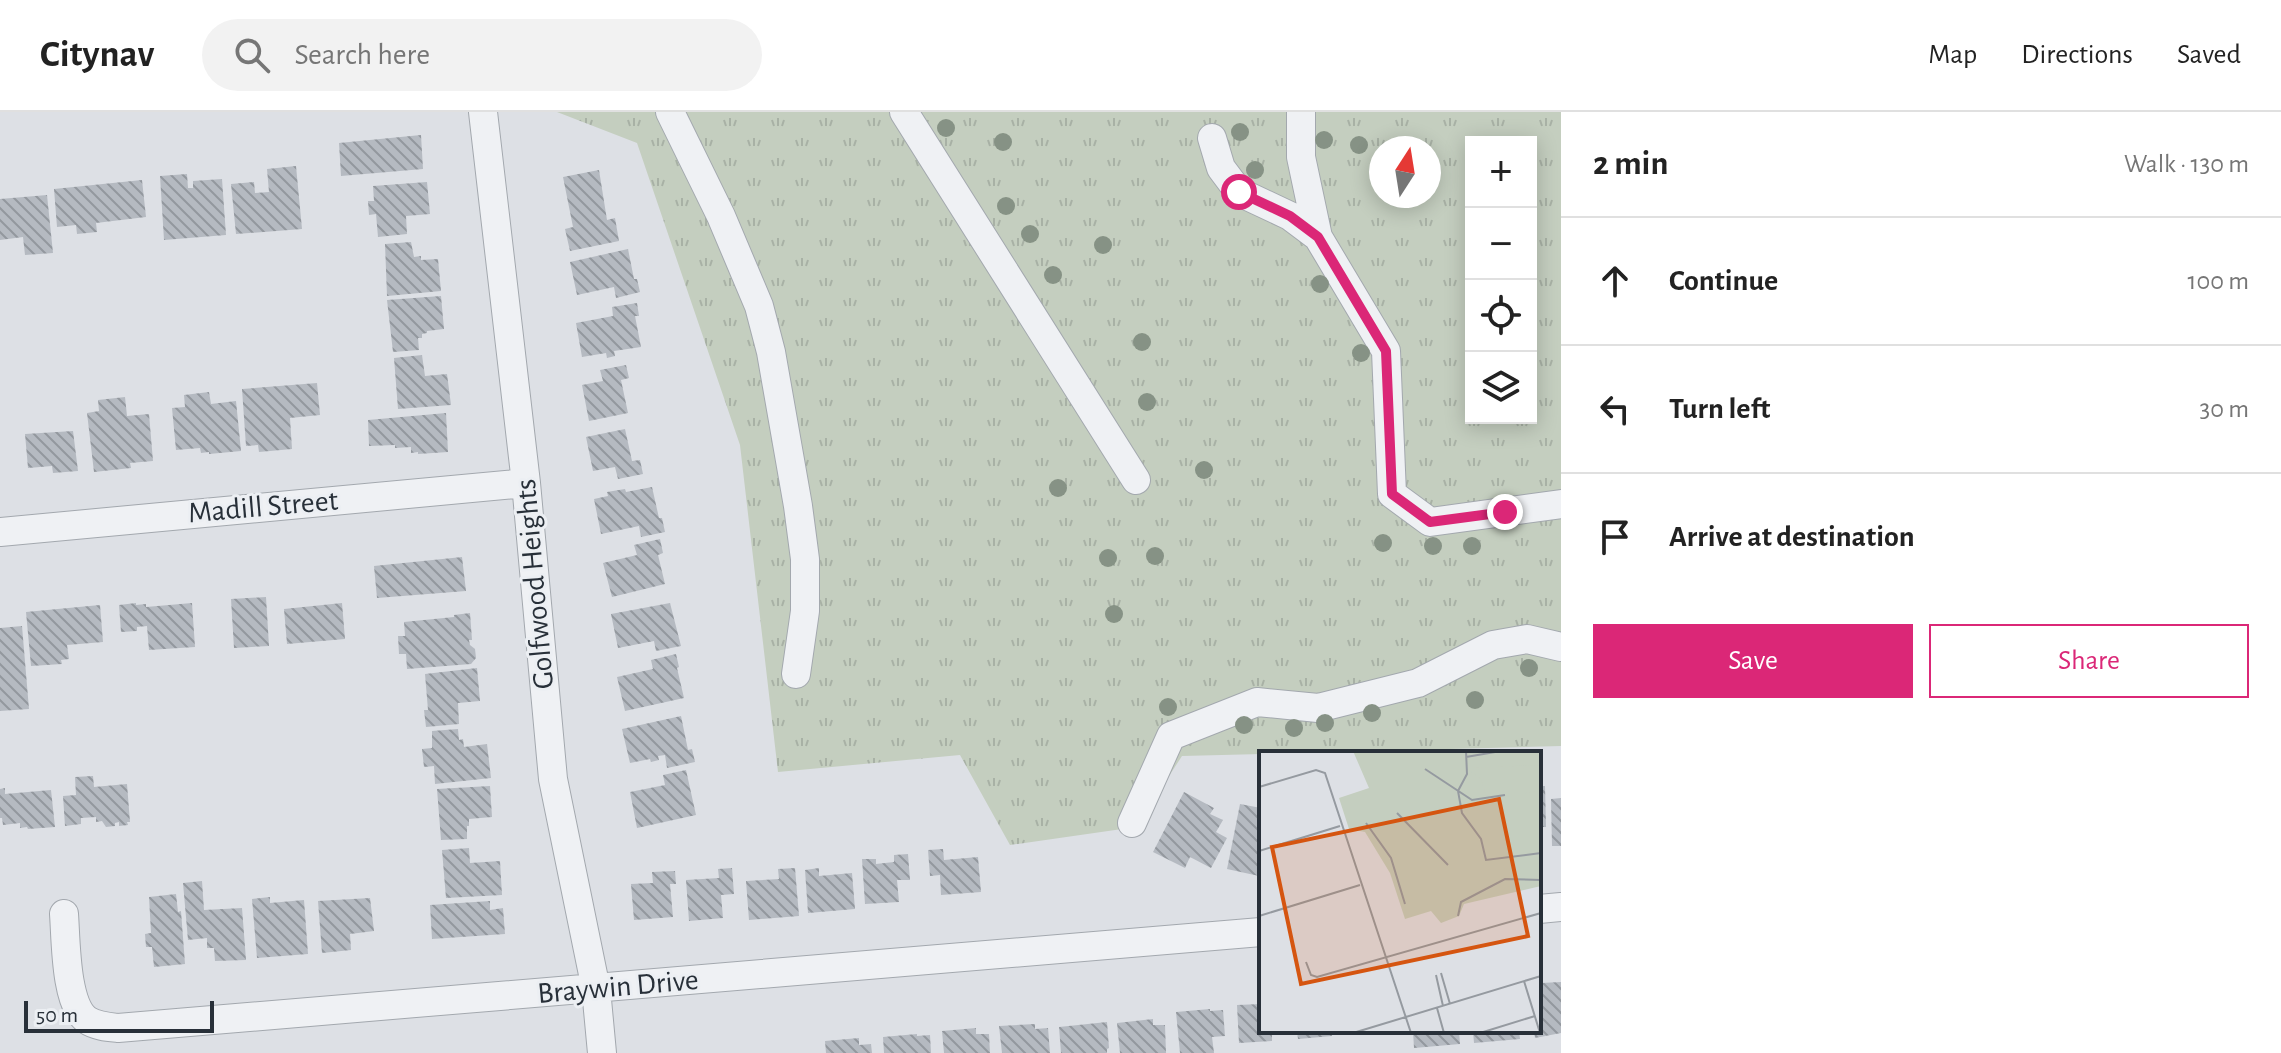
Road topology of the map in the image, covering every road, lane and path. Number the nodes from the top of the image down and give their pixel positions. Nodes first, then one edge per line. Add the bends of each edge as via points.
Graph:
1 (483, 112) edge
2 (670, 112) edge
3 (904, 112) edge
4 (1301, 112) edge
5 (1212, 138) dead end
6 (1318, 237) junction
7 (1136, 480) dead end
8 (526, 483) junction
9 (1561, 504) edge
10 (0, 532) edge
11 (1561, 647) edge
12 (796, 674) dead end
13 (1132, 823) dead end
14 (1561, 907) edge
15 (1541, 909) edge
16 (64, 914) dead end
17 (1259, 932) edge
18 (596, 989) junction
19 (602, 1053) edge

1 - 8 street, Golfwood Heights
2 - 12 street via 759,306 771,352 805,559 805,611
3 - 7 street
4 - 6 street via 1301,157
5 - 6 street via 1221,168 1239,192 1290,216
6 - 9 street via 1386,351 1392,494 1430,522
8 - 10 street, Madill Street
8 - 18 street, Golfwood Heights via 553,779
11 - 13 street via 1527,639 1493,645 1418,683 1318,708 1257,702 1171,736
14 - 15 street
16 - 18 street, Braywin Drive via 78,1010 87,1020 118,1028
17 - 18 street, Braywin Drive
18 - 19 street, Golfwood Heights

